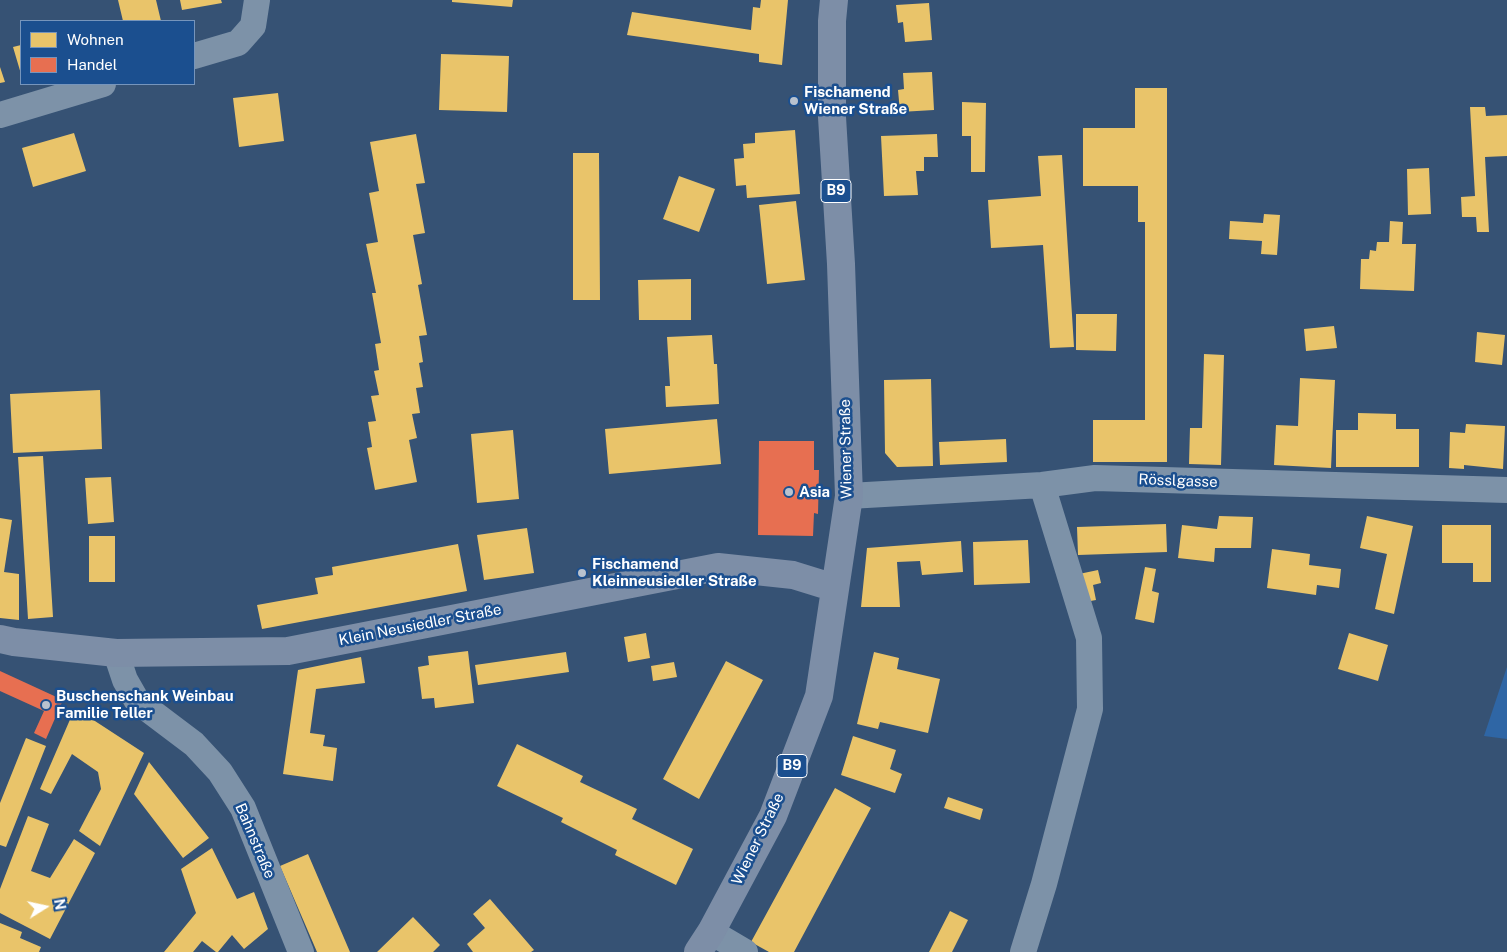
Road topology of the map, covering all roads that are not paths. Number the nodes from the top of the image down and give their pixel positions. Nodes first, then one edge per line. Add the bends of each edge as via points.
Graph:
1 (257, 0) edge
2 (834, 0) edge
3 (195, 56) edge
4 (100, 85) edge
5 (0, 115) edge
6 (1042, 485) junction
7 (1507, 490) edge
8 (849, 496) junction
9 (835, 588) junction
10 (0, 639) edge
11 (116, 653) junction
12 (705, 942) edge
13 (301, 952) edge
14 (745, 952) edge
15 (1023, 952) edge

1 - 3 street via 253,26 238,43
2 - 8 main road, Wiener Straße / B9 via 832,116
4 - 5 street
6 - 7 street, Rösslgasse via 1095,478
6 - 8 street, Rösslgasse
6 - 15 street via 1089,638 1090,709
8 - 9 main road, Wiener Straße / B9
9 - 11 main road, Klein Neusiedler Straße via 792,575 718,567 288,651
9 - 12 main road, Wiener Straße / B9 via 819,696 773,816
10 - 11 main road, Klein Neusiedler Straße
11 - 13 street, Bahnstraße via 125,680 137,701 194,744 220,772 243,808
12 - 14 street, Wiener Straße

